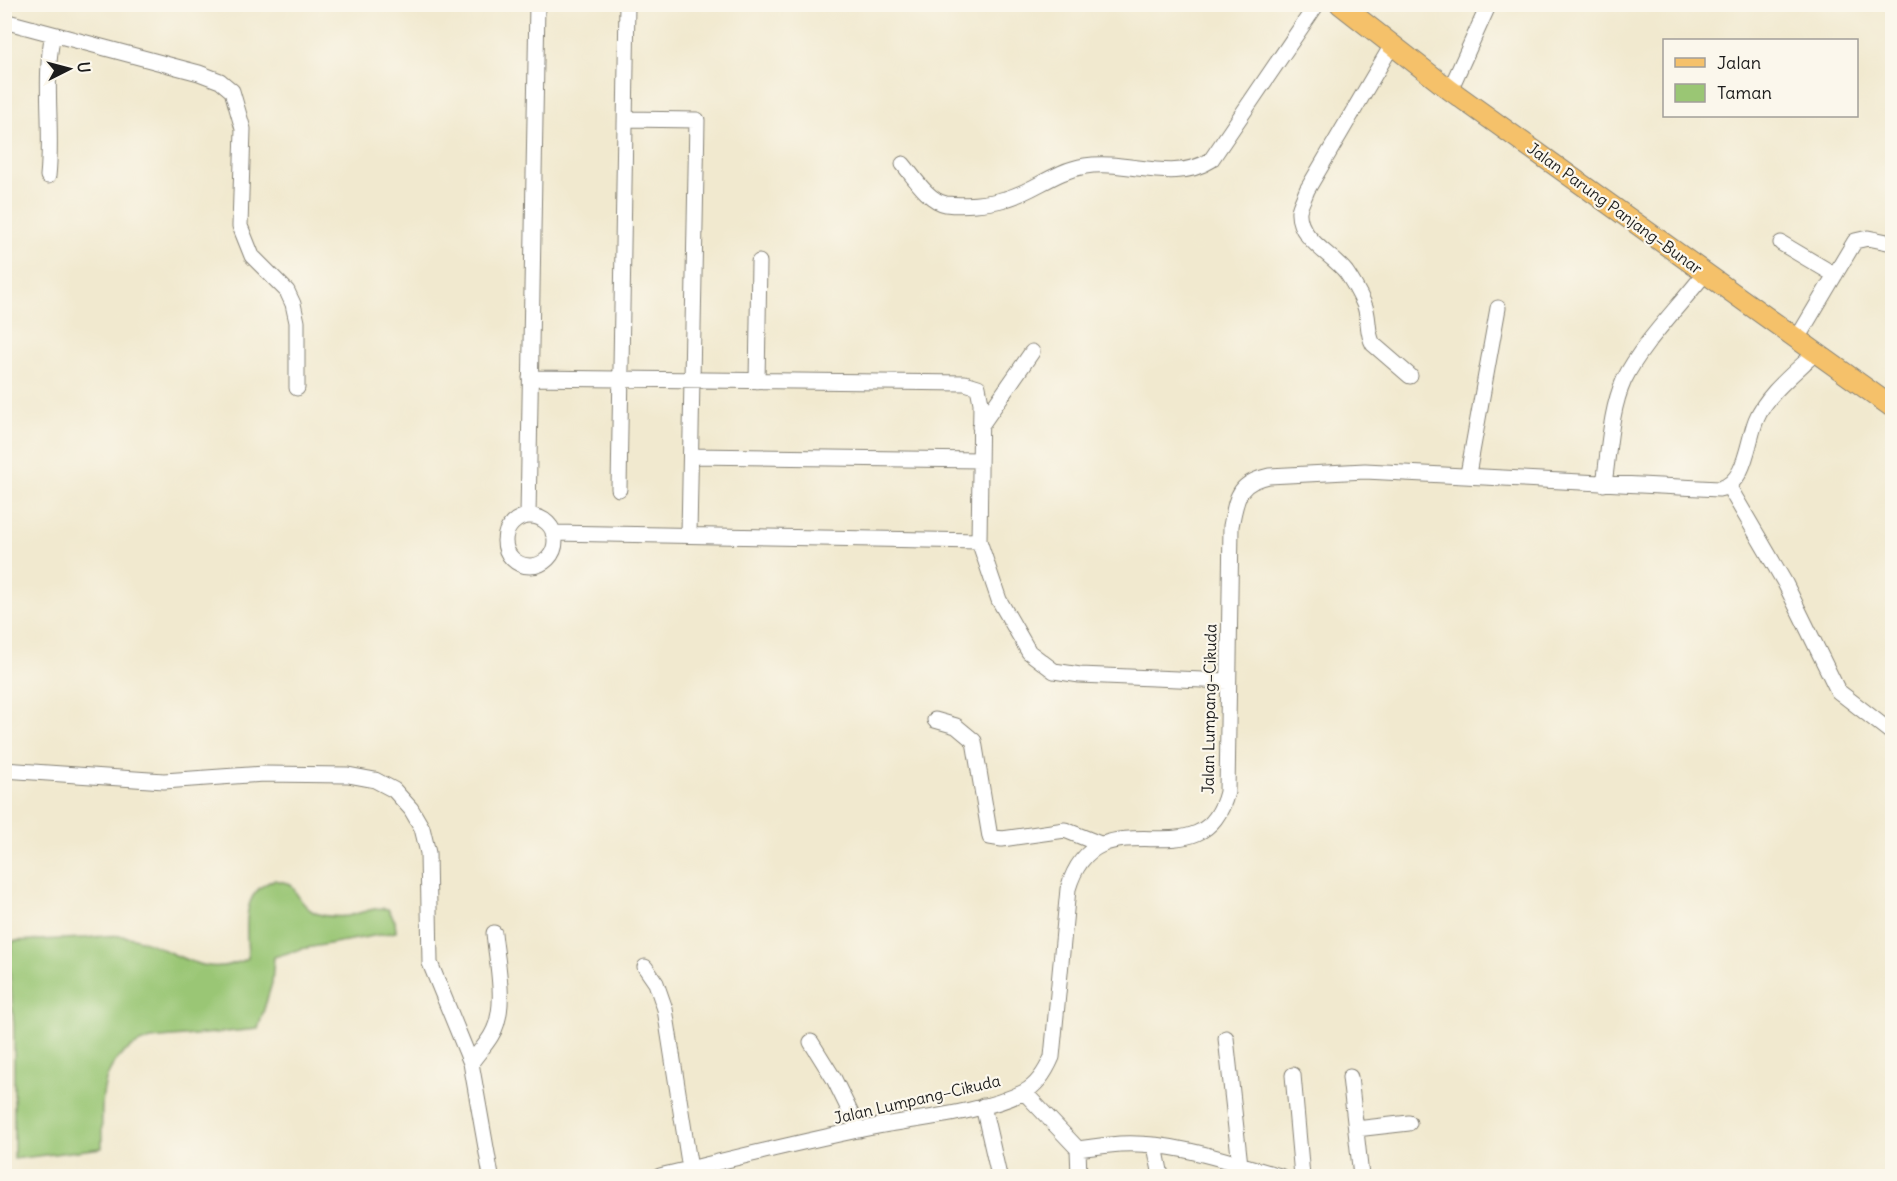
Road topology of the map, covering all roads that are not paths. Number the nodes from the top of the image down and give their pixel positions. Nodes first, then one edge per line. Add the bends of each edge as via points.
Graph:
1 (537, 4) edge
2 (627, 4) edge
3 (1317, 4) edge
4 (1340, 4) edge
5 (1489, 4) edge
6 (4, 21) edge
7 (53, 34) junction
8 (1392, 45) junction
9 (1450, 90) junction
10 (625, 119) junction
11 (903, 164) dead end
12 (48, 176) dead end
13 (1781, 243) dead end
14 (1893, 243) edge
15 (759, 262) dead end
16 (1705, 273) junction
17 (1835, 275) junction
18 (1498, 308) dead end
19 (1798, 338) junction
20 (1817, 351) junction
21 (1032, 352) dead end
22 (1410, 376) dead end
23 (530, 378) junction
24 (621, 380) junction
25 (692, 381) junction
26 (757, 381) junction
27 (297, 388) dead end
28 (1893, 407) edge
29 (980, 427) junction
30 (691, 456) junction
31 (980, 460) junction
32 (1468, 474) junction
33 (1604, 484) junction
34 (1729, 487) junction
35 (620, 489) dead end
36 (528, 516) junction
37 (553, 533) junction
38 (689, 534) junction
39 (979, 541) junction
40 (1227, 681) junction
41 (935, 720) dead end
42 (1893, 733) edge
43 (4, 770) edge
44 (1100, 844) junction
45 (494, 933) dead end
46 (645, 968) dead end
47 (1226, 1038) dead end
48 (810, 1042) dead end
49 (471, 1063) junction
50 (1293, 1076) dead end
51 (1350, 1077) dead end
52 (1024, 1092) junction
53 (983, 1106) junction
54 (1409, 1123) dead end
55 (1356, 1129) junction
56 (859, 1130) junction
57 (1155, 1146) junction
58 (1078, 1149) junction
59 (1240, 1165) junction
60 (690, 1169) junction
61 (491, 1176) edge
62 (660, 1176) edge
63 (999, 1176) edge
64 (1079, 1176) edge
65 (1161, 1176) edge
66 (1280, 1176) edge
67 (1302, 1176) edge
68 (1361, 1176) edge

1 - 23 street
2 - 10 street
3 - 11 street via 1211,160 1201,167 1183,170 1087,165 1054,175 1005,199 944,204 932,198
4 - 8 main road, Jalan Parung Panjang–Bunar
5 - 9 street
6 - 7 street
7 - 12 street via 49,53 52,141
7 - 27 street via 199,73 220,81 232,91 243,129 240,226 252,256 287,291 293,303 297,322
8 - 9 main road, Jalan Parung Panjang–Bunar
8 - 22 street via 1307,190 1299,212 1311,239 1345,271 1360,296 1373,344
9 - 16 main road, Jalan Parung Panjang–Bunar
10 - 24 street
10 - 25 street via 697,120
13 - 17 street
14 - 17 street via 1859,238
15 - 26 street
16 - 19 main road, Jalan Parung Panjang–Bunar
16 - 33 street via 1624,381 1616,404
17 - 19 street
18 - 32 street
19 - 20 main road, Jalan Parung Panjang–Bunar
20 - 28 main road, Jalan Parung Panjang–Bunar
20 - 34 street via 1779,388 1757,418 1737,478
21 - 29 street
23 - 24 street
23 - 36 street
24 - 25 street
24 - 35 street
25 - 26 street
25 - 30 street
26 - 29 street via 965,383 978,387
29 - 31 street
30 - 31 street
30 - 38 street
31 - 39 street
32 - 33 street, Jalan Lumpang–Cikuda
32 - 40 street, Jalan Lumpang–Cikuda via 1344,472 1269,476 1244,486 1231,526
33 - 34 street, Jalan Lumpang–Cikuda
34 - 42 street via 1785,583 1838,691
36 - 37 street via 544,520
36 - 37 street via 514,522 506,536 507,551 518,563 535,566 549,557 555,541
37 - 38 street
38 - 39 street
39 - 40 street via 999,600 1029,652 1054,670 1080,675
40 - 44 street, Jalan Lumpang–Cikuda via 1227,792 1210,825 1196,834 1171,839 1116,838
41 - 44 street via 956,726 974,741 990,837 1002,839 1065,830
43 - 49 street via 164,781 264,774 348,775 375,780 394,790 422,828 428,853 430,963
44 - 52 street, Jalan Lumpang–Cikuda via 1073,873 1068,889 1052,1057 1047,1070
45 - 49 street via 500,1000 497,1022
46 - 60 street via 656,983 665,1009
47 - 59 street
48 - 56 street
49 - 61 street
50 - 67 street
51 - 55 street
52 - 53 street, Jalan Lumpang–Cikuda
52 - 58 street
53 - 56 street, Jalan Lumpang–Cikuda
53 - 63 street
54 - 55 street
55 - 68 street
56 - 60 street, Jalan Lumpang–Cikuda
57 - 58 street via 1121,1144
57 - 59 street
57 - 65 street
58 - 64 street
59 - 66 street
60 - 62 street, Jalan Lumpang–Cikuda

